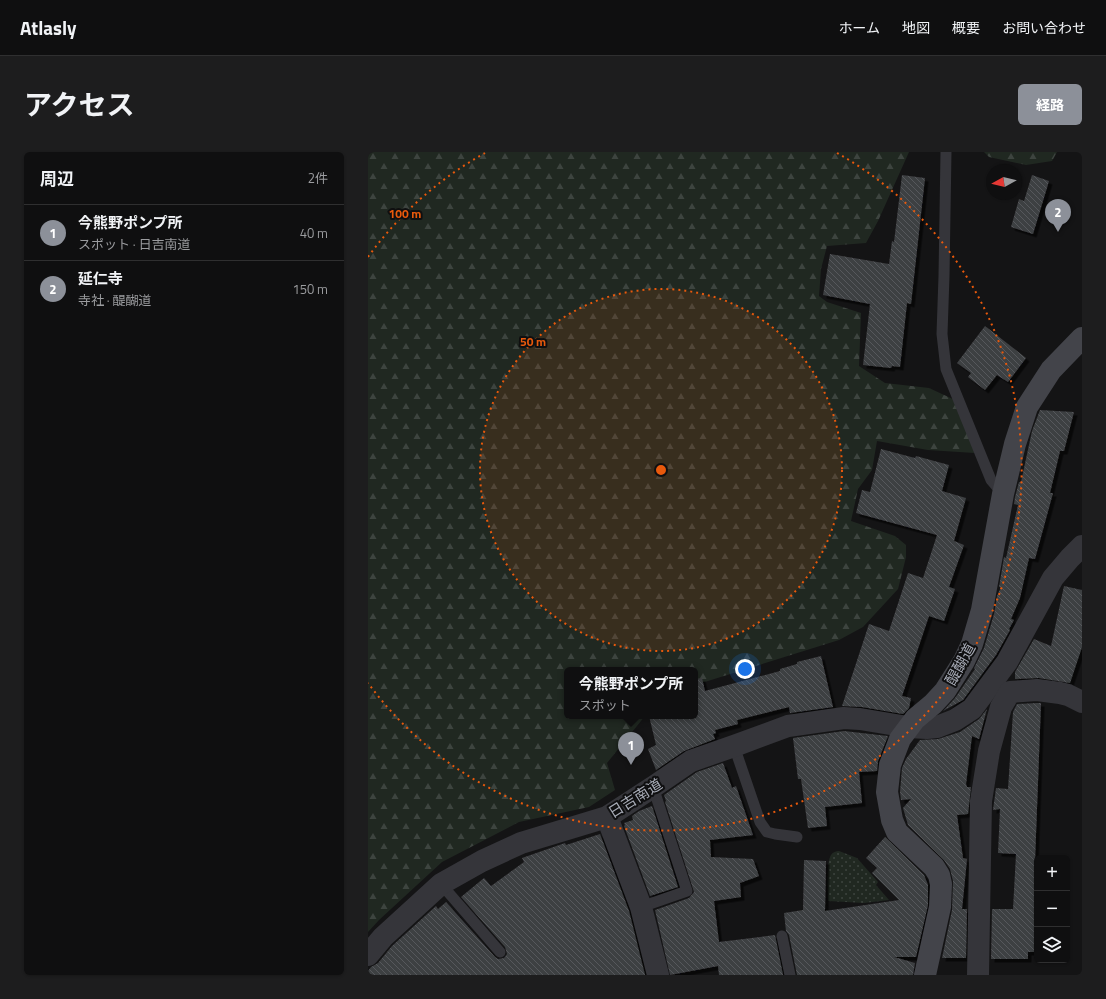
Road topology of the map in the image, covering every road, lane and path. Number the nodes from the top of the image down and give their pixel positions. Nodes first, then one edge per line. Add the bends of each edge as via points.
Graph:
1 (946, 152) edge
2 (1082, 338) edge
3 (1003, 494) junction
4 (1082, 546) edge
5 (1082, 702) edge
6 (908, 727) junction
7 (734, 746) junction
8 (653, 788) junction
9 (607, 817) junction
10 (797, 837) dead end
11 (441, 884) junction
12 (641, 907) junction
13 (782, 936) dead end
14 (500, 952) dead end
15 (368, 955) edge
16 (658, 975) edge
17 (790, 975) edge
18 (925, 975) edge
19 (978, 975) edge

1 - 3 lane via 942,334 946,369 991,480
2 - 3 main road, 醍醐道 via 1051,370 1027,407
3 - 6 main road, 醍醐道 via 982,610 972,644 945,691
4 - 6 street, 日吉南道 via 1053,578 1007,662 972,709 955,720 937,727
5 - 19 street via 1068,695 1028,690 1010,692 1001,707 989,751 981,801
6 - 7 street, 日吉南道 via 844,718 788,726
6 - 18 main road, 醍醐道 via 894,752 887,792 897,832 934,867 941,884 940,907
7 - 8 street, 日吉南道 via 690,761
7 - 10 lane via 760,822 766,832
8 - 9 street, 日吉南道
8 - 12 lane via 687,891
9 - 11 street, 日吉南道 via 521,843
9 - 12 street
11 - 14 lane
11 - 15 street, 日吉南道
12 - 16 street
13 - 17 lane

